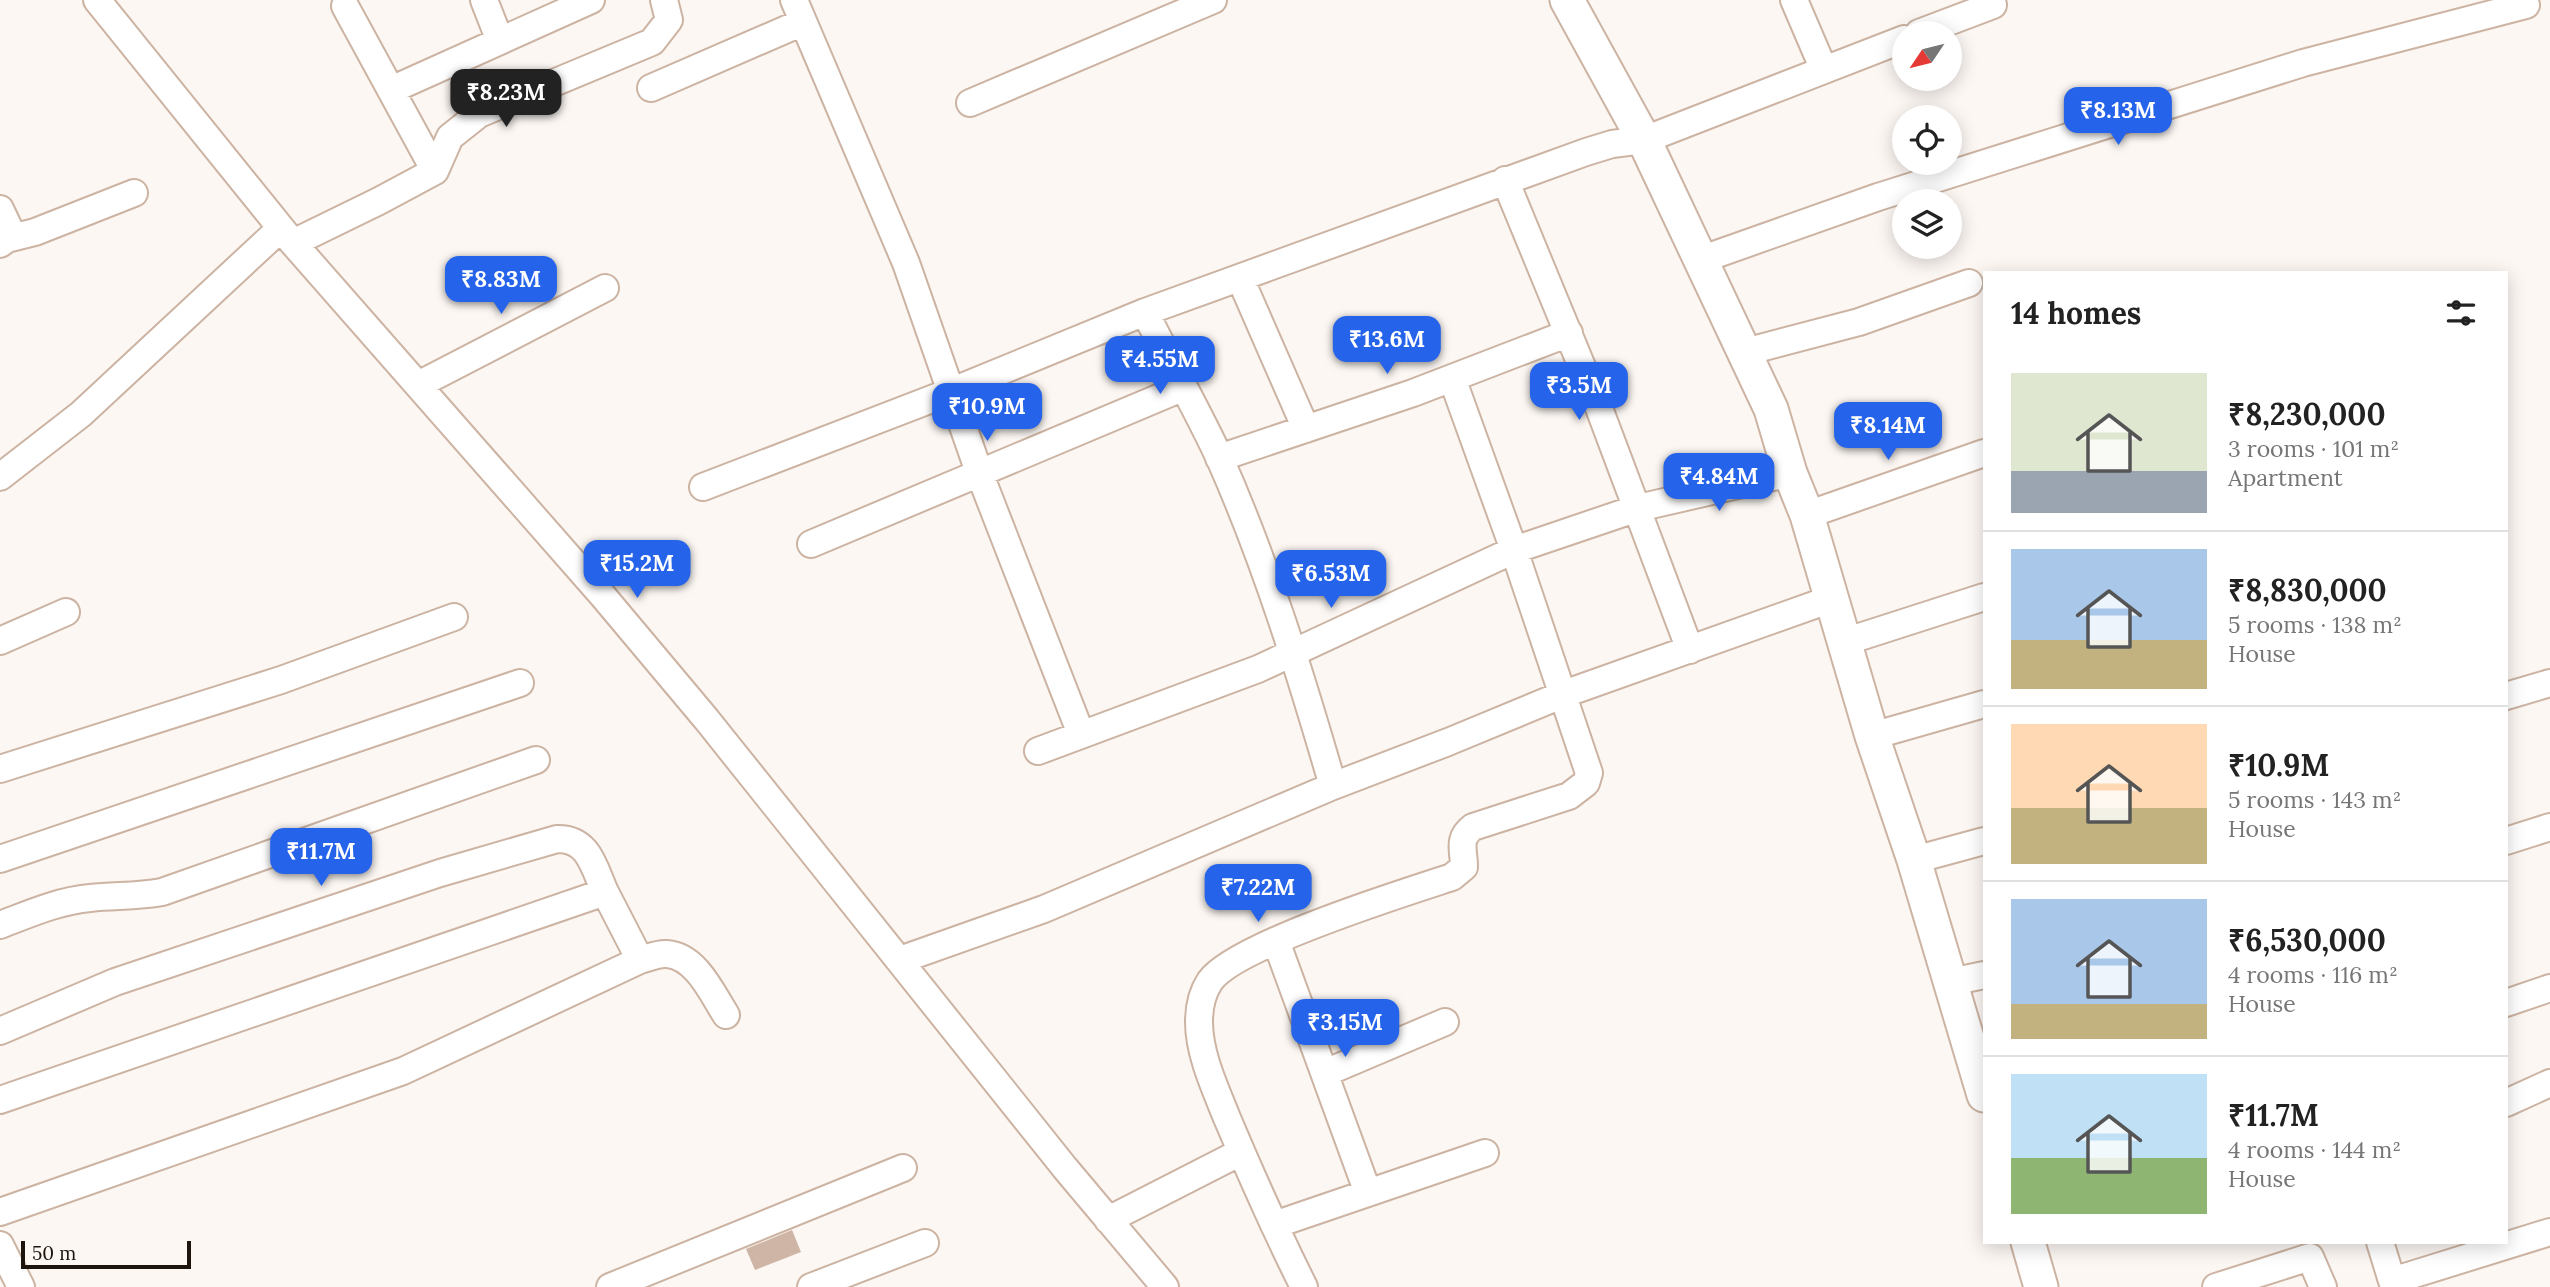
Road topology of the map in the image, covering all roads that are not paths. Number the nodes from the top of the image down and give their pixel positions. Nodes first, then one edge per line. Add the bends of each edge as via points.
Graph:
1 (97, 0) edge
2 (484, 0) edge
3 (591, 0) edge
4 (664, 0) edge
5 (1213, 0) edge
6 (1567, 0) edge
7 (1794, 0) edge
8 (1993, 5) dead end
9 (2526, 5) dead end
10 (345, 6) dead end
11 (799, 11) edge
12 (1951, 21) edge
13 (499, 41) junction
14 (1892, 44) edge
15 (1824, 70) junction
16 (651, 88) dead end
17 (391, 90) junction
18 (970, 103) dead end
19 (1644, 140) junction
20 (435, 171) junction
21 (1505, 180) junction
22 (134, 193) dead end
23 (0, 209) edge
24 (287, 235) junction
25 (4, 242) edge
26 (1700, 260) junction
27 (1240, 278) junction
28 (1969, 283) dead end
29 (606, 288) dead end
30 (1144, 312) junction
31 (1569, 333) junction
32 (1745, 352) junction
33 (1452, 378) junction
34 (418, 385) junction
35 (1182, 388) junction
36 (950, 392) junction
37 (1306, 429) junction
38 (1983, 453) edge
39 (1219, 458) junction
40 (979, 472) junction
41 (1790, 473) junction
42 (0, 477) edge
43 (703, 487) dead end
44 (1638, 508) junction
45 (1807, 515) junction
46 (811, 544) dead end
47 (1514, 550) junction
48 (1983, 597) edge
49 (1831, 599) junction
50 (66, 612) dead end
51 (454, 617) dead end
52 (0, 640) edge
53 (1844, 642) junction
54 (1690, 650) junction
55 (1294, 653) junction
56 (520, 683) dead end
57 (2550, 683) edge
58 (1564, 694) junction
59 (2508, 695) edge
60 (1983, 704) edge
61 (1081, 734) junction
62 (1872, 736) junction
63 (1038, 751) dead end
64 (536, 760) dead end
65 (0, 769) edge
66 (1333, 786) junction
67 (2550, 827) edge
68 (2508, 840) edge
69 (1983, 841) edge
70 (0, 859) edge
71 (1914, 860) junction
72 (605, 892) junction
73 (0, 925) edge
74 (1276, 942) junction
75 (640, 960) junction
76 (900, 960) junction
77 (1983, 975) edge
78 (1951, 982) junction
79 (2550, 988) edge
80 (2508, 1002) edge
81 (726, 1014) dead end
82 (1445, 1022) dead end
83 (0, 1031) edge
84 (1325, 1073) junction
85 (2550, 1083) edge
86 (1983, 1092) edge
87 (0, 1100) edge
88 (2508, 1102) edge
89 (1241, 1152) junction
90 (1485, 1153) dead end
91 (903, 1168) dead end
92 (1368, 1193) junction
93 (0, 1212) edge
94 (1108, 1220) junction
95 (1274, 1225) junction
96 (2550, 1232) edge
97 (925, 1242) dead end
98 (2029, 1244) edge
99 (2380, 1244) edge
100 (0, 1245) edge
101 (2384, 1284) edge
102 (20, 1287) edge
103 (610, 1287) edge
104 (811, 1287) edge
105 (1165, 1287) edge
106 (1304, 1287) edge
107 (2041, 1287) edge
108 (2216, 1287) edge
109 (2323, 1287) edge

1 - 24 street
2 - 13 street
3 - 13 street
4 - 20 street via 669,20 652,42 479,114 450,137
5 - 18 street
6 - 19 street
7 - 15 street
8 - 12 street
9 - 26 street via 2303,63 1878,197
10 - 17 street
11 - 16 street
11 - 36 street via 906,263
13 - 17 street
14 - 15 street
15 - 19 street
17 - 20 street
19 - 21 street via 1612,144
19 - 26 street
20 - 24 street via 379,201
21 - 27 street
21 - 31 street
22 - 25 street
23 - 25 street via 9,228
24 - 34 street
24 - 42 street via 81,414
26 - 32 street
27 - 30 street
27 - 37 street
28 - 32 street via 1859,322
29 - 34 street
30 - 35 street
30 - 36 street
31 - 33 street
31 - 44 street
32 - 41 street via 1771,409
33 - 37 street
33 - 47 street
34 - 76 street via 603,596
35 - 39 street
35 - 40 street
36 - 40 street
36 - 43 street
37 - 39 street
38 - 45 street
39 - 55 street
40 - 46 street
40 - 61 street
41 - 44 street
41 - 45 street
44 - 47 street
44 - 54 street
45 - 49 street
47 - 55 street
47 - 58 street
48 - 53 street
49 - 53 street
49 - 54 street
50 - 52 street
51 - 65 street via 281,680
53 - 62 street
54 - 58 street
55 - 61 street
55 - 66 street
56 - 70 street
57 - 59 street
58 - 66 street
58 - 74 street via 1589,773 1580,790 1473,827 1462,838 1464,867 1452,877
60 - 62 street
61 - 63 street
62 - 71 street
64 - 73 street via 162,892 50,906
66 - 76 street via 1044,909
67 - 68 street
69 - 71 street
71 - 78 street
72 - 75 street
72 - 83 street via 586,851 575,841 557,839 440,873 115,982
72 - 87 street
74 - 84 street
74 - 89 street via 1230,963 1211,980 1202,997 1203,1052
75 - 81 street via 665,954 684,959
75 - 93 street via 403,1071
76 - 94 street
77 - 78 street
78 - 86 street
79 - 80 street
82 - 84 street
84 - 92 street
85 - 88 street
89 - 94 street
89 - 95 street
90 - 92 street
91 - 103 street
92 - 95 street
94 - 105 street
95 - 106 street
96 - 101 street
97 - 104 street
98 - 107 street
99 - 101 street
100 - 102 street
108 - 109 street via 2310,1257

